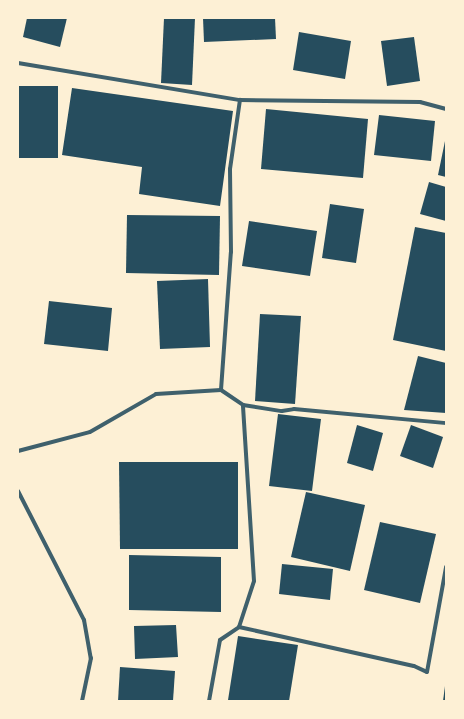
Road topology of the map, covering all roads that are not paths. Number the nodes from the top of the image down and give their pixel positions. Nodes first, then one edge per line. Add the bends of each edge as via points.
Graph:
1 (18, 63) edge
2 (240, 100) junction
3 (446, 109) edge
4 (221, 390) junction
5 (243, 405) junction
6 (446, 423) edge
7 (18, 450) edge
8 (18, 491) edge
9 (446, 567) edge
10 (239, 627) junction
11 (82, 701) edge
12 (209, 701) edge

1 - 2 street
2 - 3 street via 420,102
2 - 4 street via 230,169 231,252
4 - 5 street
4 - 7 street via 156,394 90,432
5 - 6 street via 282,411 294,409
5 - 10 street via 254,581
8 - 11 street via 84,620 91,658
9 - 10 street via 427,672 414,666
10 - 12 street via 220,640

